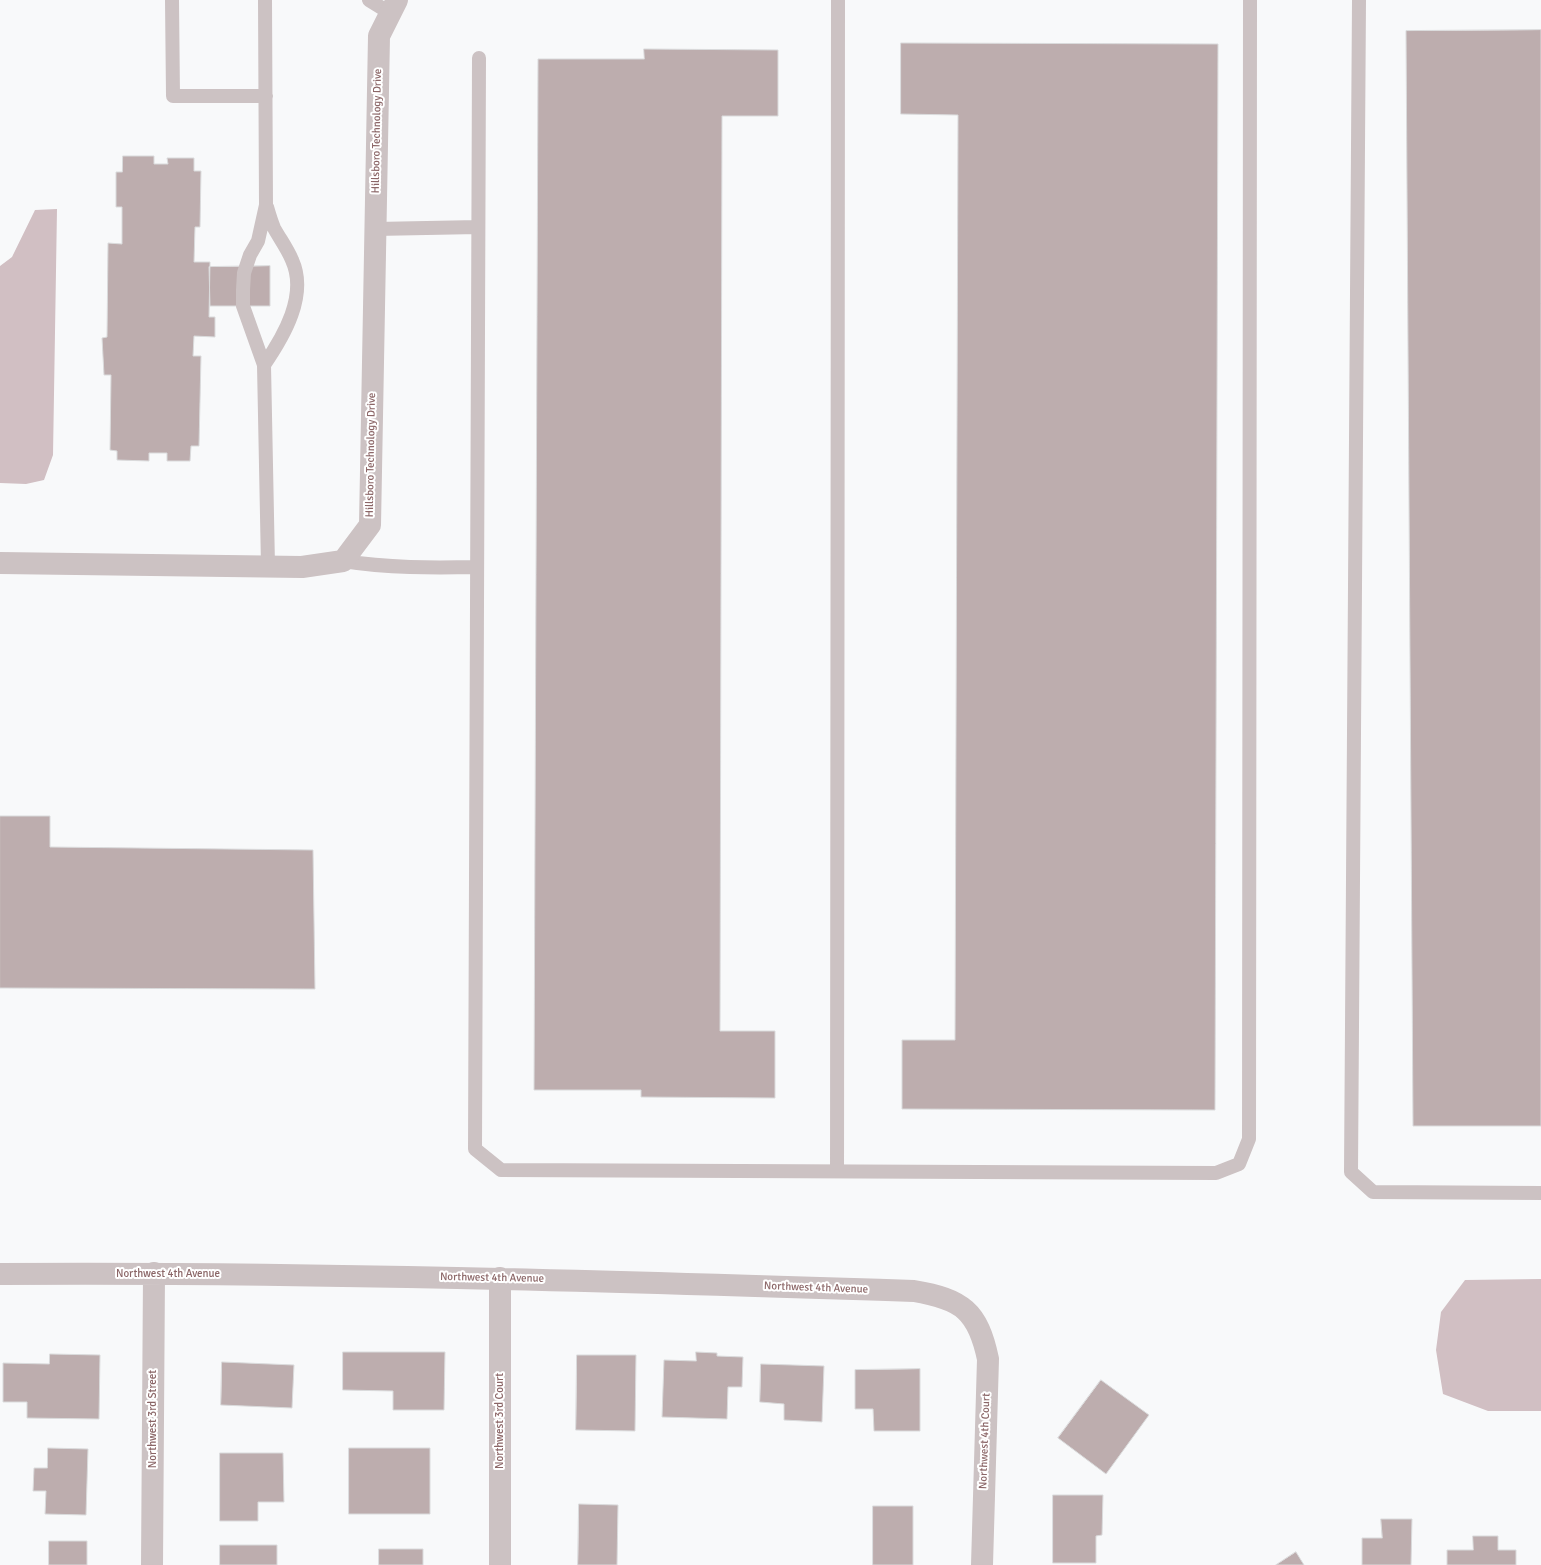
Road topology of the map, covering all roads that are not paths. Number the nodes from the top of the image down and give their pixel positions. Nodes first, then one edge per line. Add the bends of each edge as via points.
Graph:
1 (172, 0) edge
2 (265, 0) edge
3 (369, 0) edge
4 (838, 0) edge
5 (1250, 0) edge
6 (1359, 0) edge
7 (393, 7) edge
8 (479, 58) dead end
9 (266, 96) junction
10 (266, 205) junction
11 (478, 226) junction
12 (375, 229) junction
13 (264, 365) junction
14 (343, 561) junction
15 (0, 563) edge
16 (268, 566) junction
17 (477, 567) junction
18 (837, 1171) junction
19 (1541, 1193) edge
20 (154, 1273) junction
21 (0, 1274) edge
22 (500, 1278) junction
23 (976, 1320) joint
24 (152, 1565) edge
25 (500, 1565) edge
26 (982, 1565) edge

1 - 9 lane via 173,96
2 - 9 lane
3 - 7 lane
4 - 18 lane
5 - 18 lane via 1249,1139 1239,1164 1216,1173
6 - 19 lane via 1351,1172 1373,1192
7 - 12 street, Hillsboro Technology Drive via 379,36
8 - 11 lane
9 - 10 lane
10 - 13 lane via 258,241 244,273 243,290 243,306
10 - 13 lane via 274,227 293,261 297,278 296,295 287,328
11 - 12 lane
11 - 17 lane
12 - 14 street, Hillsboro Technology Drive via 370,525
13 - 16 lane
14 - 16 street via 302,567
14 - 17 lane via 380,566
15 - 16 street
17 - 18 lane via 475,1149 501,1170
20 - 21 street, Northwest 4th Avenue
20 - 22 street, Northwest 4th Avenue
20 - 24 street, Northwest 3rd Street
22 - 23 street, Northwest 4th Avenue via 914,1291 939,1295 956,1302
22 - 25 street, Northwest 3rd Court
23 - 26 street, Northwest 4th Court via 988,1359

